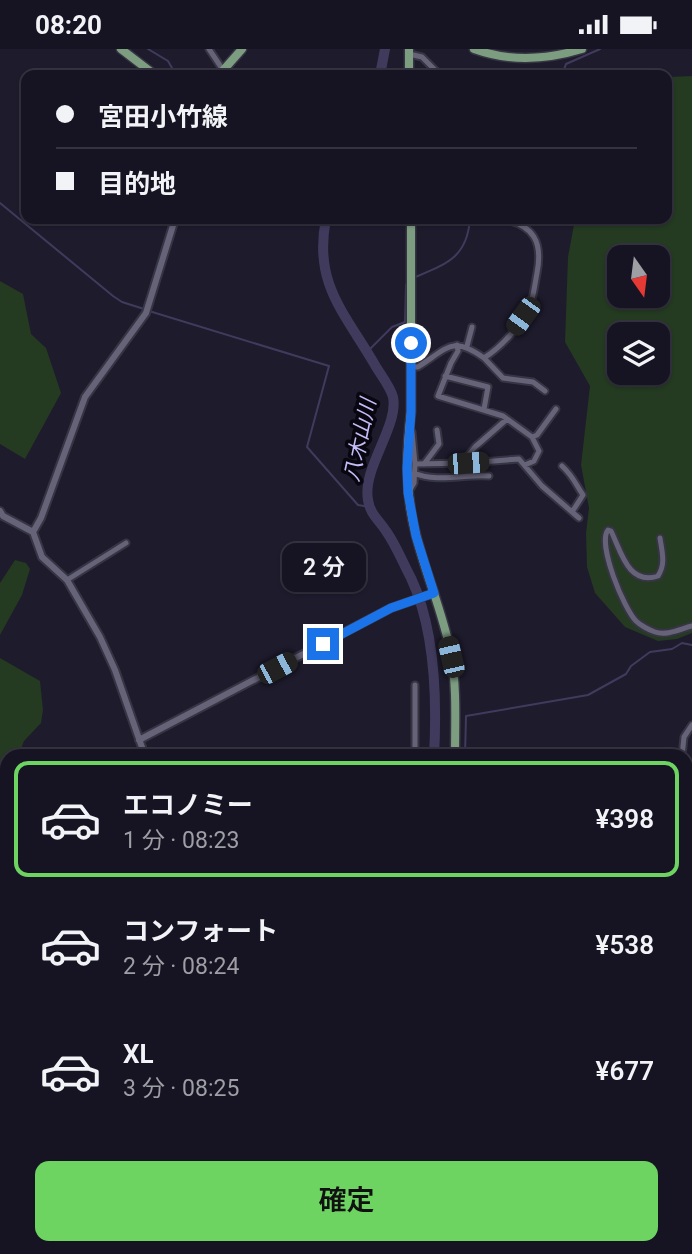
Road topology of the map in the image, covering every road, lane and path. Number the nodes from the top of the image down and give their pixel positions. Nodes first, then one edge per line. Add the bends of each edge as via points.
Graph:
1 (121, 49) edge
2 (209, 49) edge
3 (242, 49) edge
4 (474, 49) edge
5 (582, 49) edge
6 (409, 52) edge
7 (148, 70) edge
8 (220, 70) edge
9 (223, 70) edge
10 (409, 70) edge
11 (435, 70) edge
12 (173, 224) edge
13 (411, 224) edge
14 (521, 224) edge
15 (472, 327) dead end
16 (457, 345) junction
17 (467, 347) junction
18 (484, 358) junction
19 (411, 367) junction
20 (445, 376) junction
21 (545, 391) dead end
22 (484, 409) junction
23 (556, 409) dead end
24 (507, 419) junction
25 (410, 423) junction
26 (437, 430) dead end
27 (532, 437) junction
28 (462, 463) junction
29 (415, 464) junction
30 (424, 464) junction
31 (525, 465) junction
32 (562, 466) dead end
33 (414, 473) junction
34 (489, 476) dead end
35 (408, 493) junction
36 (0, 511) edge
37 (572, 512) junction
38 (579, 518) dead end
39 (33, 532) junction
40 (660, 538) dead end
41 (126, 544) dead end
42 (67, 580) junction
43 (430, 594) junction
44 (692, 626) edge
45 (415, 685) dead end
46 (692, 725) edge
47 (139, 740) junction
48 (142, 749) edge
49 (415, 749) edge
50 (455, 749) edge
51 (683, 749) edge

1 - 7 main road
2 - 8 street
3 - 9 main road
4 - 5 main road via 533,59
6 - 10 main road
6 - 11 street
12 - 39 street via 146,313 85,397
13 - 19 main road
14 - 18 street via 539,242 541,254 530,306 497,350
15 - 17 street
16 - 17 street
16 - 19 street
16 - 20 street
17 - 18 street
18 - 21 street via 503,378 530,381
19 - 25 main road
20 - 22 street via 488,387
20 - 22 street via 439,395
22 - 24 street
23 - 27 street
24 - 27 street
24 - 28 street
25 - 29 street
25 - 35 main road
26 - 30 street via 439,444
27 - 31 street via 539,451 534,461
28 - 30 street
28 - 31 street via 519,459
29 - 30 street
29 - 33 street
31 - 37 street
32 - 37 street via 583,495
33 - 34 street via 441,478
33 - 35 street
35 - 43 main road
36 - 39 street
37 - 38 street
39 - 42 street via 42,557
40 - 44 street via 662,570 658,576 645,578 632,572 607,530 604,537 611,570 635,621 654,632
41 - 42 street
42 - 47 street via 115,670
43 - 47 street via 391,608
43 - 50 main road via 451,657
45 - 49 street
46 - 51 street
47 - 48 street

